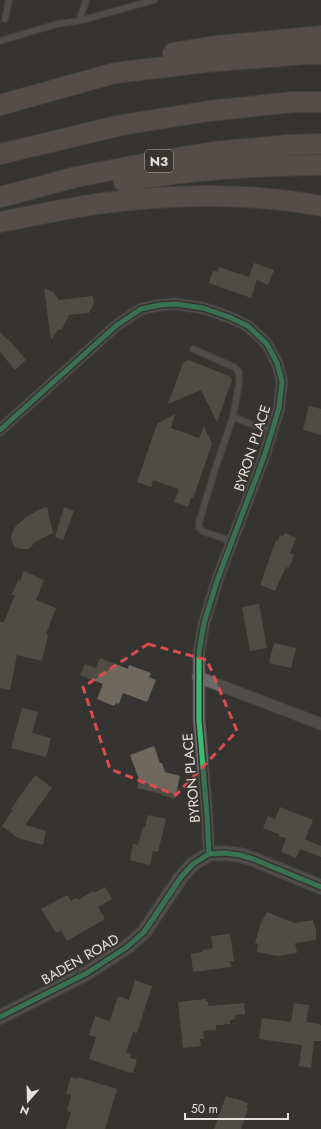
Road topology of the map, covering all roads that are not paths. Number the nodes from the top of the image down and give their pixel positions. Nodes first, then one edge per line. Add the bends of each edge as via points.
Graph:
1 (9, 0) edge
2 (86, 0) edge
3 (154, 0) edge
4 (4, 19) dead end
5 (79, 20) junction
6 (321, 36) edge
7 (0, 41) edge
8 (321, 54) edge
9 (115, 73) junction
10 (321, 102) edge
11 (0, 105) edge
12 (321, 144) edge
13 (0, 154) edge
14 (321, 165) edge
15 (0, 198) edge
16 (321, 206) edge
17 (0, 222) edge
18 (193, 350) dead end
19 (233, 417) junction
20 (0, 430) edge
21 (272, 432) junction
22 (232, 541) junction
23 (198, 677) junction
24 (321, 724) edge
25 (209, 854) junction
26 (321, 887) edge
27 (0, 1017) edge

1 - 4 lane
2 - 5 lane
3 - 5 lane
5 - 7 lane
6 - 9 highway via 156,55
8 - 9 highway via 206,62
9 - 11 highway
10 - 13 highway via 293,102 209,111 122,125
12 - 15 highway, N3 via 213,152 158,161 76,177
14 - 15 highway via 219,168 150,176 66,193
16 - 17 highway via 242,196 178,197 96,204
18 - 19 lane via 234,367 239,372
19 - 21 lane
19 - 22 lane via 199,523 204,532
20 - 21 street, BYRON PLACE via 117,325 141,309 176,304 203,308 229,317 248,326 267,344 277,363 282,381 279,408
21 - 22 street, BYRON PLACE
22 - 23 street, BYRON PLACE via 204,623
23 - 24 street
23 - 25 street, BYRON PLACE
25 - 26 street, BADEN ROAD via 224,852 240,855
25 - 27 street, BADEN ROAD via 193,864 181,877 144,932 127,947 87,973

